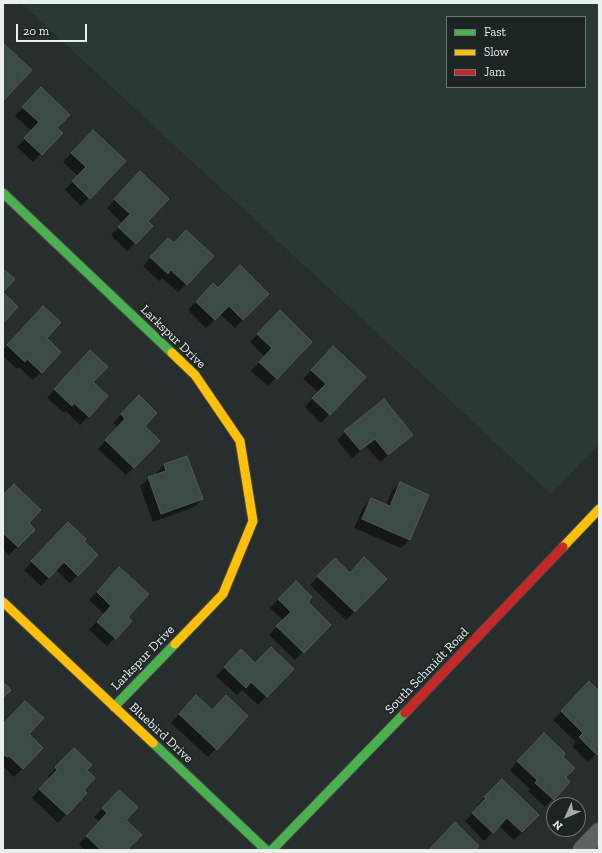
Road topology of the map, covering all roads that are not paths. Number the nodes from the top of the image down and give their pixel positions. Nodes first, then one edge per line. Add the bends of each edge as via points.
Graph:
1 (3, 193) edge
2 (599, 509) edge
3 (3, 602) edge
4 (114, 706) junction
5 (599, 832) edge
6 (266, 850) edge
7 (272, 850) edge
8 (582, 850) edge

1 - 4 street, Larkspur Drive via 195,375 240,441 253,521 223,594
2 - 7 street, South Schmidt Road
3 - 4 street, Bluebird Drive
4 - 6 street, Bluebird Drive
5 - 8 street

